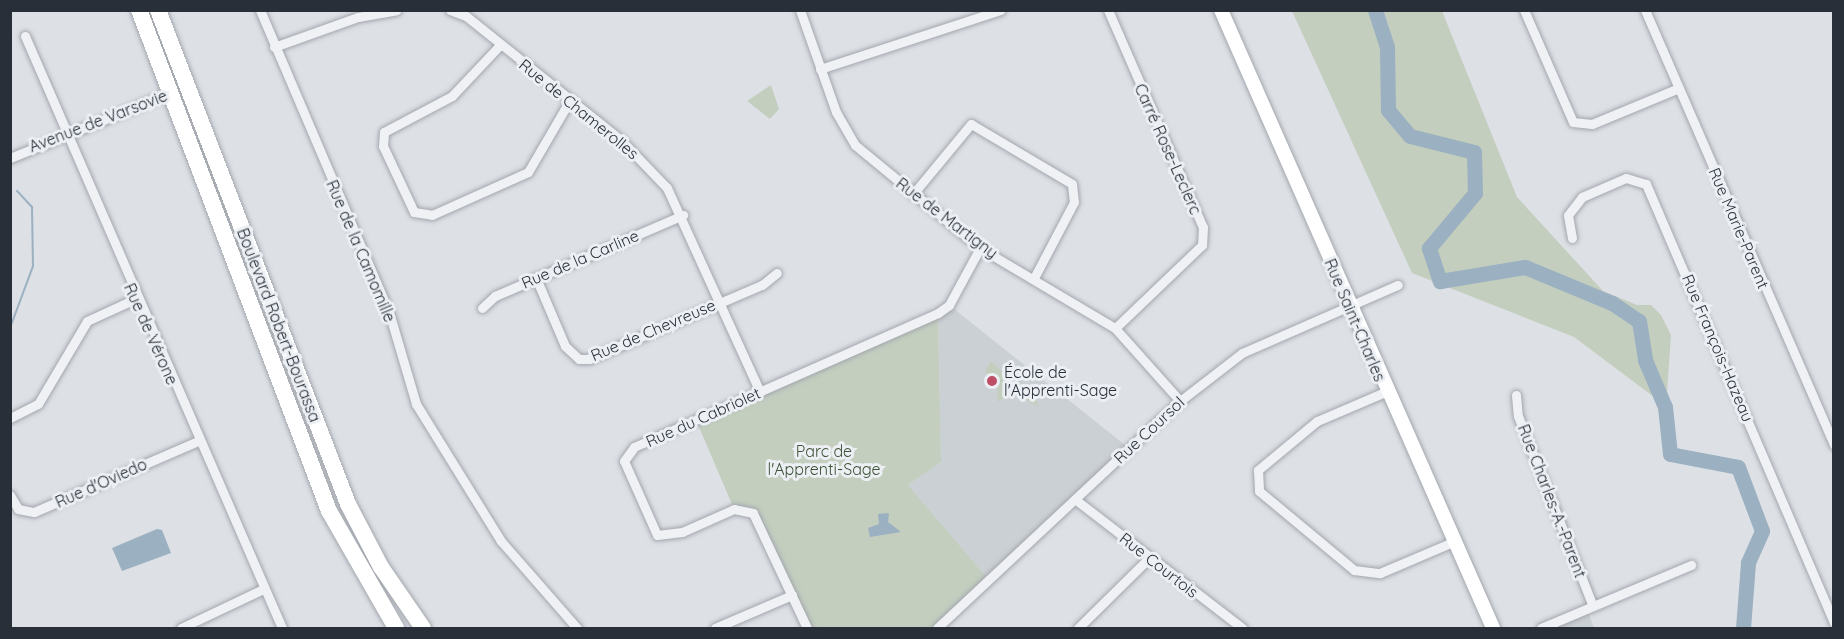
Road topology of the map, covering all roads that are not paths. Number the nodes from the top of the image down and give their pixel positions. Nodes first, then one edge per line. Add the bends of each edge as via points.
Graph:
1 (139, 10) edge
2 (158, 10) edge
3 (260, 10) edge
4 (396, 10) edge
5 (450, 10) edge
6 (800, 10) edge
7 (1001, 10) edge
8 (1108, 10) edge
9 (1221, 10) edge
10 (1524, 10) edge
11 (1645, 10) edge
12 (25, 36) dead end
13 (500, 45) junction
14 (274, 47) junction
15 (820, 69) junction
16 (186, 87) junction
17 (1678, 88) junction
18 (168, 93) junction
19 (570, 100) junction
20 (64, 131) junction
21 (10, 158) edge
22 (913, 194) junction
23 (682, 214) junction
24 (1572, 238) dead end
25 (980, 248) junction
26 (777, 273) dead end
27 (536, 278) junction
28 (1034, 278) junction
29 (1398, 285) dead end
30 (135, 299) junction
31 (722, 301) junction
32 (1350, 306) junction
33 (482, 308) dead end
34 (1115, 328) junction
35 (760, 392) junction
36 (1385, 392) junction
37 (1516, 395) dead end
38 (1180, 401) junction
39 (10, 418) edge
40 (198, 441) junction
41 (1833, 445) edge
42 (10, 495) edge
43 (1076, 500) junction
44 (1455, 541) junction
45 (1149, 558) junction
46 (1691, 565) dead end
47 (262, 589) junction
48 (792, 596) junction
49 (1593, 606) junction
50 (1833, 622) edge
51 (1236, 627) edge
52 (181, 628) edge
53 (282, 628) edge
54 (396, 628) edge
55 (423, 628) edge
56 (577, 628) edge
57 (715, 628) edge
58 (807, 628) edge
59 (937, 628) edge
60 (1078, 628) edge
61 (1493, 628) edge
62 (1541, 628) edge

1 - 18 highway, Boulevard Robert-Bourassa
2 - 16 highway, Boulevard Robert-Bourassa
3 - 14 street, Rue de la Camomille
4 - 14 street via 357,17
5 - 13 street, Rue de Chamerolles via 466,16
6 - 15 street, Rue de Martigny
7 - 15 street
8 - 34 street, Carré Rose-Leclerc via 1203,228 1202,245
9 - 32 street, Rue Saint-Charles
10 - 17 street via 1573,122 1592,124
11 - 17 street, Rue Marie-Parent
12 - 20 street, Rue de Vérone
13 - 19 street, Rue de Chamerolles
13 - 19 street via 452,96 384,132 383,146 414,212 432,215 528,172
14 - 56 street, Rue de la Camomille via 389,312 422,415 501,541
15 - 22 street, Rue de Martigny via 855,145
16 - 18 street, Avenue de Varsovie
16 - 55 highway, Boulevard Robert-Bourassa via 348,504 381,567
17 - 41 street, Rue Marie-Parent
18 - 20 street, Avenue de Varsovie
18 - 54 highway, Boulevard Robert-Bourassa via 329,511
19 - 23 street, Rue de Chamerolles via 646,164
20 - 21 street, Avenue de Varsovie
20 - 30 street, Rue de Vérone
22 - 25 street, Rue de Martigny
22 - 28 street via 971,123 1072,184 1074,202
23 - 27 street, Rue de la Carline
23 - 31 street, Rue de Chamerolles
24 - 50 street, Rue François-Hazeau via 1568,215 1582,197 1626,178 1646,184
25 - 28 street, Rue de Martigny
25 - 35 street, Rue du Cabriolet via 949,305 938,313
26 - 31 street, Rue de Chevreuse
27 - 31 street, Rue de Chevreuse via 565,346 579,358
27 - 33 street, Rue de la Carline via 495,296
28 - 34 street, Rue de Martigny
29 - 32 street, Rue Coursol
30 - 39 street via 87,321 38,404
30 - 40 street, Rue de Vérone
31 - 35 street, Rue de Chamerolles
32 - 36 street, Rue Saint-Charles
32 - 38 street, Rue Coursol via 1242,353
34 - 38 street, Rue de Martigny
35 - 48 street, Rue du Cabriolet via 634,447 624,471 657,535 675,535 734,510 753,513
36 - 44 street, Rue Saint-Charles
36 - 44 street via 1317,421 1258,470 1259,490 1354,570 1380,573
37 - 49 street, Rue Charles-A.-Parent via 1518,416
38 - 43 street, Rue Coursol
40 - 42 street, Rue d'Oviedo via 34,512 18,508
40 - 47 street, Rue de Vérone
43 - 45 street, Rue Courtois
43 - 59 street, Rue Coursol
44 - 61 street, Rue Saint-Charles
45 - 51 street, Rue Courtois
45 - 60 street
46 - 49 street
47 - 52 street
47 - 53 street, Rue de Vérone
48 - 57 street
48 - 58 street, Rue du Cabriolet
49 - 62 street

